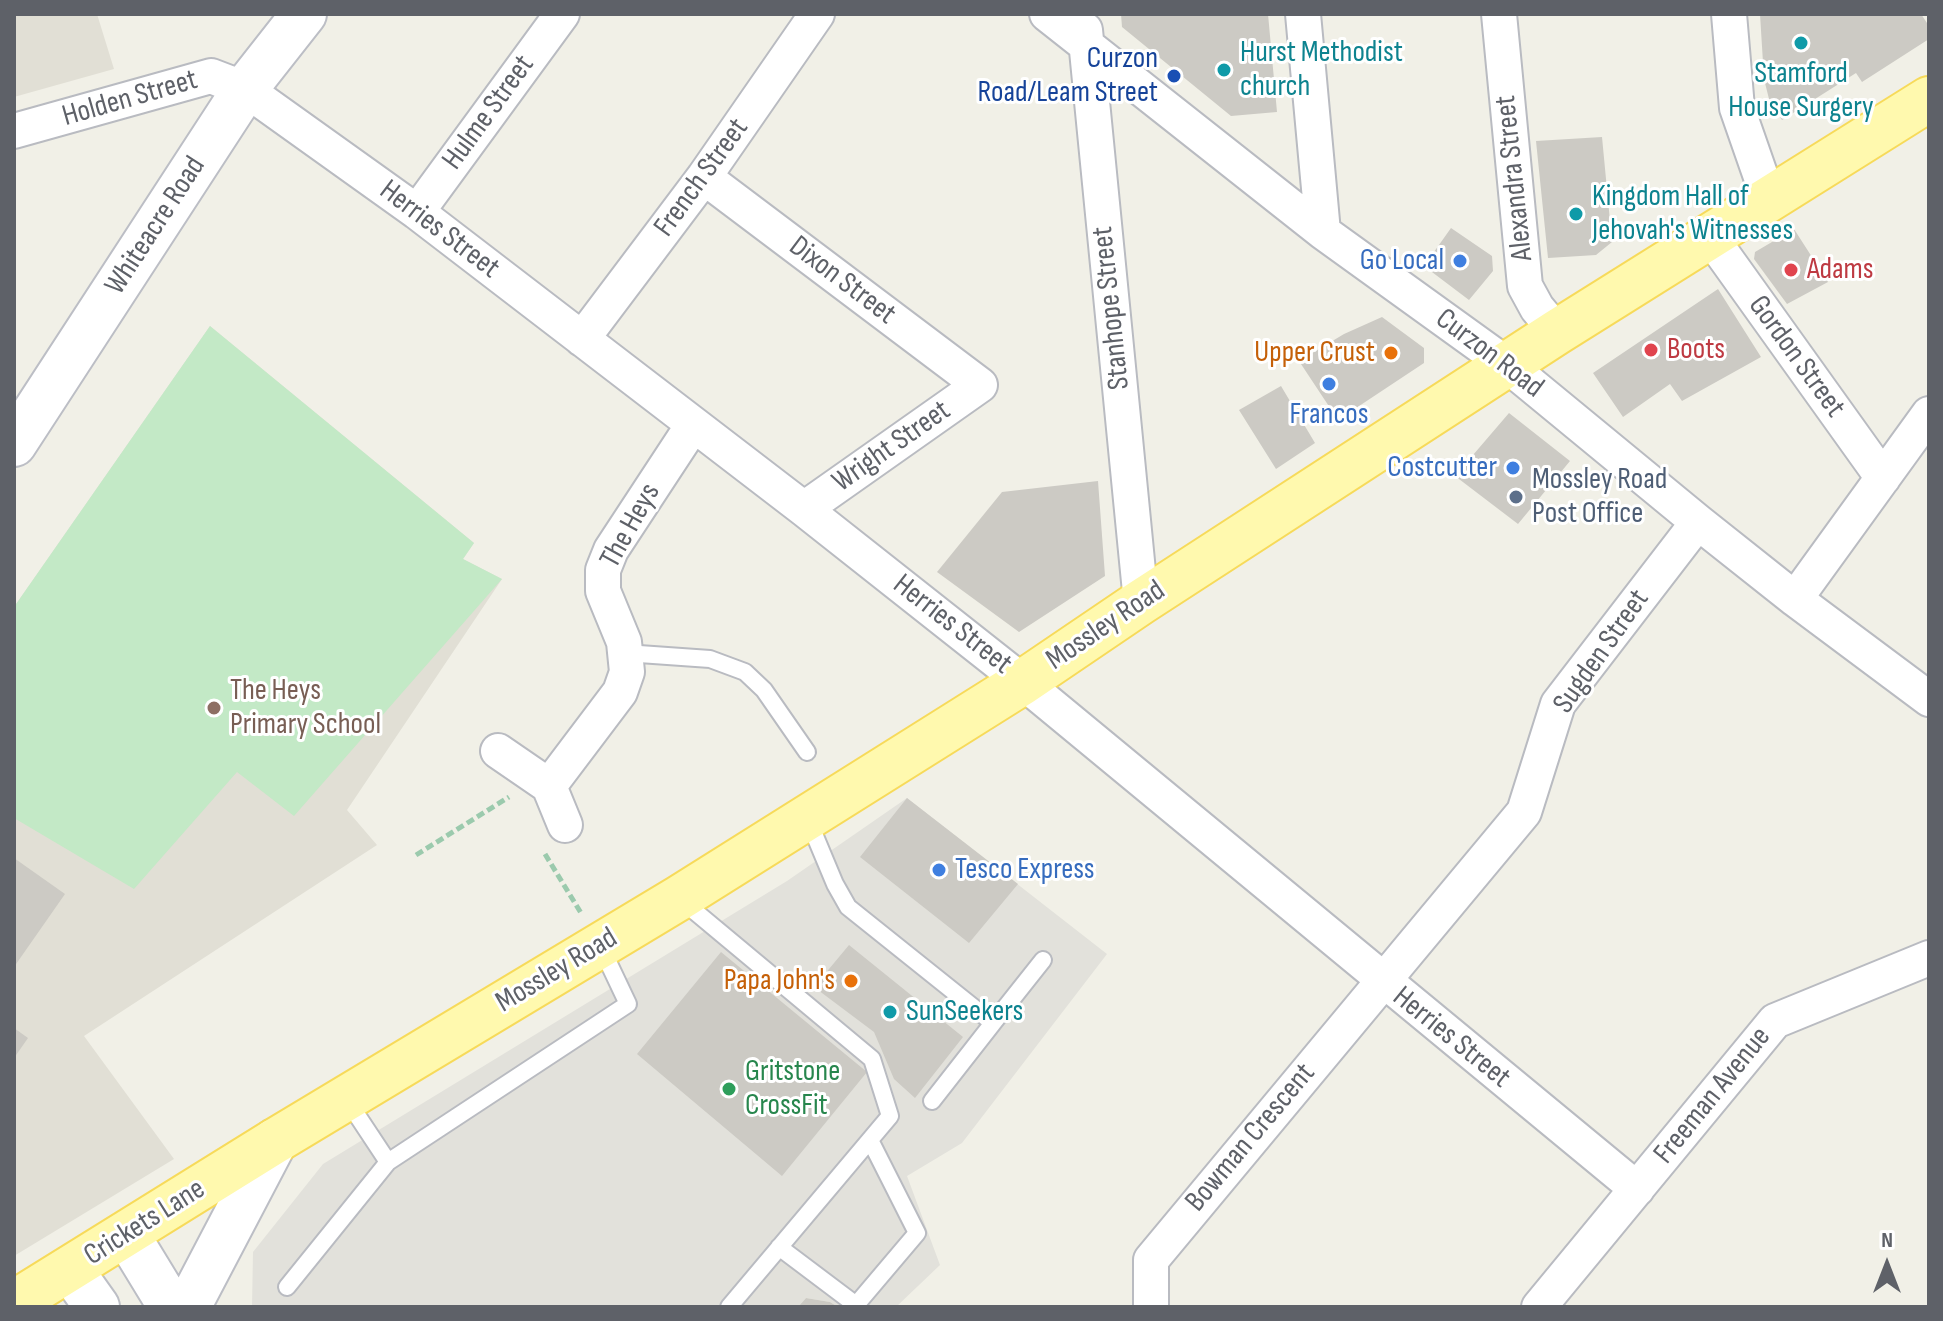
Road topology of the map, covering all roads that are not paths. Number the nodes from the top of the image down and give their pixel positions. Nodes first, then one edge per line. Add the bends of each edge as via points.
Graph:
1 (304, 14) edge
2 (562, 14) edge
3 (817, 14) edge
4 (1047, 14) edge
5 (1303, 14) edge
6 (1499, 14) edge
7 (1729, 14) edge
8 (1085, 29) edge
9 (245, 89) junction
10 (1929, 99) edge
11 (14, 131) edge
12 (704, 177) junction
13 (1768, 197) junction
14 (417, 212) junction
15 (1323, 232) junction
16 (1709, 235) junction
17 (1557, 332) junction
18 (582, 339) junction
19 (1506, 364) junction
20 (980, 385) joint
21 (1929, 414) edge
22 (693, 425) junction
23 (14, 444) edge
24 (1883, 478) junction
25 (804, 509) junction
26 (1698, 522) junction
27 (1795, 599) junction
28 (1141, 602) junction
29 (625, 653) junction
30 (1023, 682) junction
31 (1929, 699) edge
32 (498, 751) dead end
33 (807, 752) dead end
34 (549, 786) junction
35 (807, 816) junction
36 (553, 835) road end
37 (679, 898) junction
38 (601, 945) junction
39 (1929, 958) edge
40 (1043, 960) dead end
41 (1382, 981) junction
42 (993, 1023) junction
43 (346, 1099) junction
44 (932, 1101) dead end
45 (870, 1140) junction
46 (275, 1141) junction
47 (388, 1162) junction
48 (1637, 1189) junction
49 (127, 1235) junction
50 (779, 1247) junction
51 (70, 1269) junction
52 (287, 1287) dead end
53 (14, 1303) edge
54 (97, 1307) edge
55 (187, 1307) edge
56 (729, 1307) edge
57 (1151, 1307) edge
58 (1539, 1307) edge

1 - 9 main road, Whiteacre Road
2 - 14 street, Hulme Street
3 - 12 street, French Street
4 - 8 street, Curzon Road
5 - 15 street
6 - 17 street, Alexandra Street via 1525,286
7 - 13 street via 1737,108
8 - 15 street, Curzon Road
8 - 28 street, Stanhope Street
9 - 11 street, Holden Street via 211,76
9 - 14 street, Herries Street
9 - 23 main road, Whiteacre Road
10 - 13 main road, Mossley Road
12 - 18 street, French Street
12 - 20 street, Dixon Street
13 - 16 main road, Mossley Road
14 - 18 street, Herries Street
15 - 19 street, Curzon Road
16 - 17 main road, Mossley Road
16 - 24 street, Gordon Street
17 - 19 main road, Mossley Road
18 - 22 street, Herries Street
19 - 26 street, Curzon Road
19 - 28 main road, Mossley Road
20 - 25 street, Wright Street
21 - 24 street
22 - 25 street, Herries Street
22 - 29 street, The Heys via 603,570 603,591
24 - 27 street
25 - 30 street, Herries Street
26 - 27 street, Curzon Road
26 - 41 street, Sugden Street via 1558,704 1524,812
27 - 31 street, Curzon Road
28 - 30 main road, Mossley Road
29 - 33 lane via 710,659 745,672
29 - 34 street, The Heys via 627,672 620,692
30 - 35 main road, Mossley Road
30 - 41 street, Herries Street
32 - 34 street
34 - 36 street
35 - 37 main road, Mossley Road
35 - 42 lane via 848,907
37 - 38 main road, Mossley Road
37 - 45 lane via 872,1059 890,1116
38 - 43 main road, Mossley Road
38 - 47 lane via 628,1004
39 - 48 street, Freeman Avenue via 1775,1021
40 - 42 lane
41 - 48 street, Herries Street
41 - 57 street, Bowman Crescent via 1151,1260
42 - 44 lane
43 - 46 main road, Mossley Road
43 - 47 lane
45 - 50 lane
45 - 50 lane via 917,1233 856,1305
46 - 49 main road, Crickets Lane
46 - 55 main road
47 - 52 lane
48 - 58 street
49 - 51 main road, Crickets Lane
49 - 55 main road via 163,1294
50 - 56 lane
51 - 53 main road, Crickets Lane
51 - 54 main road

